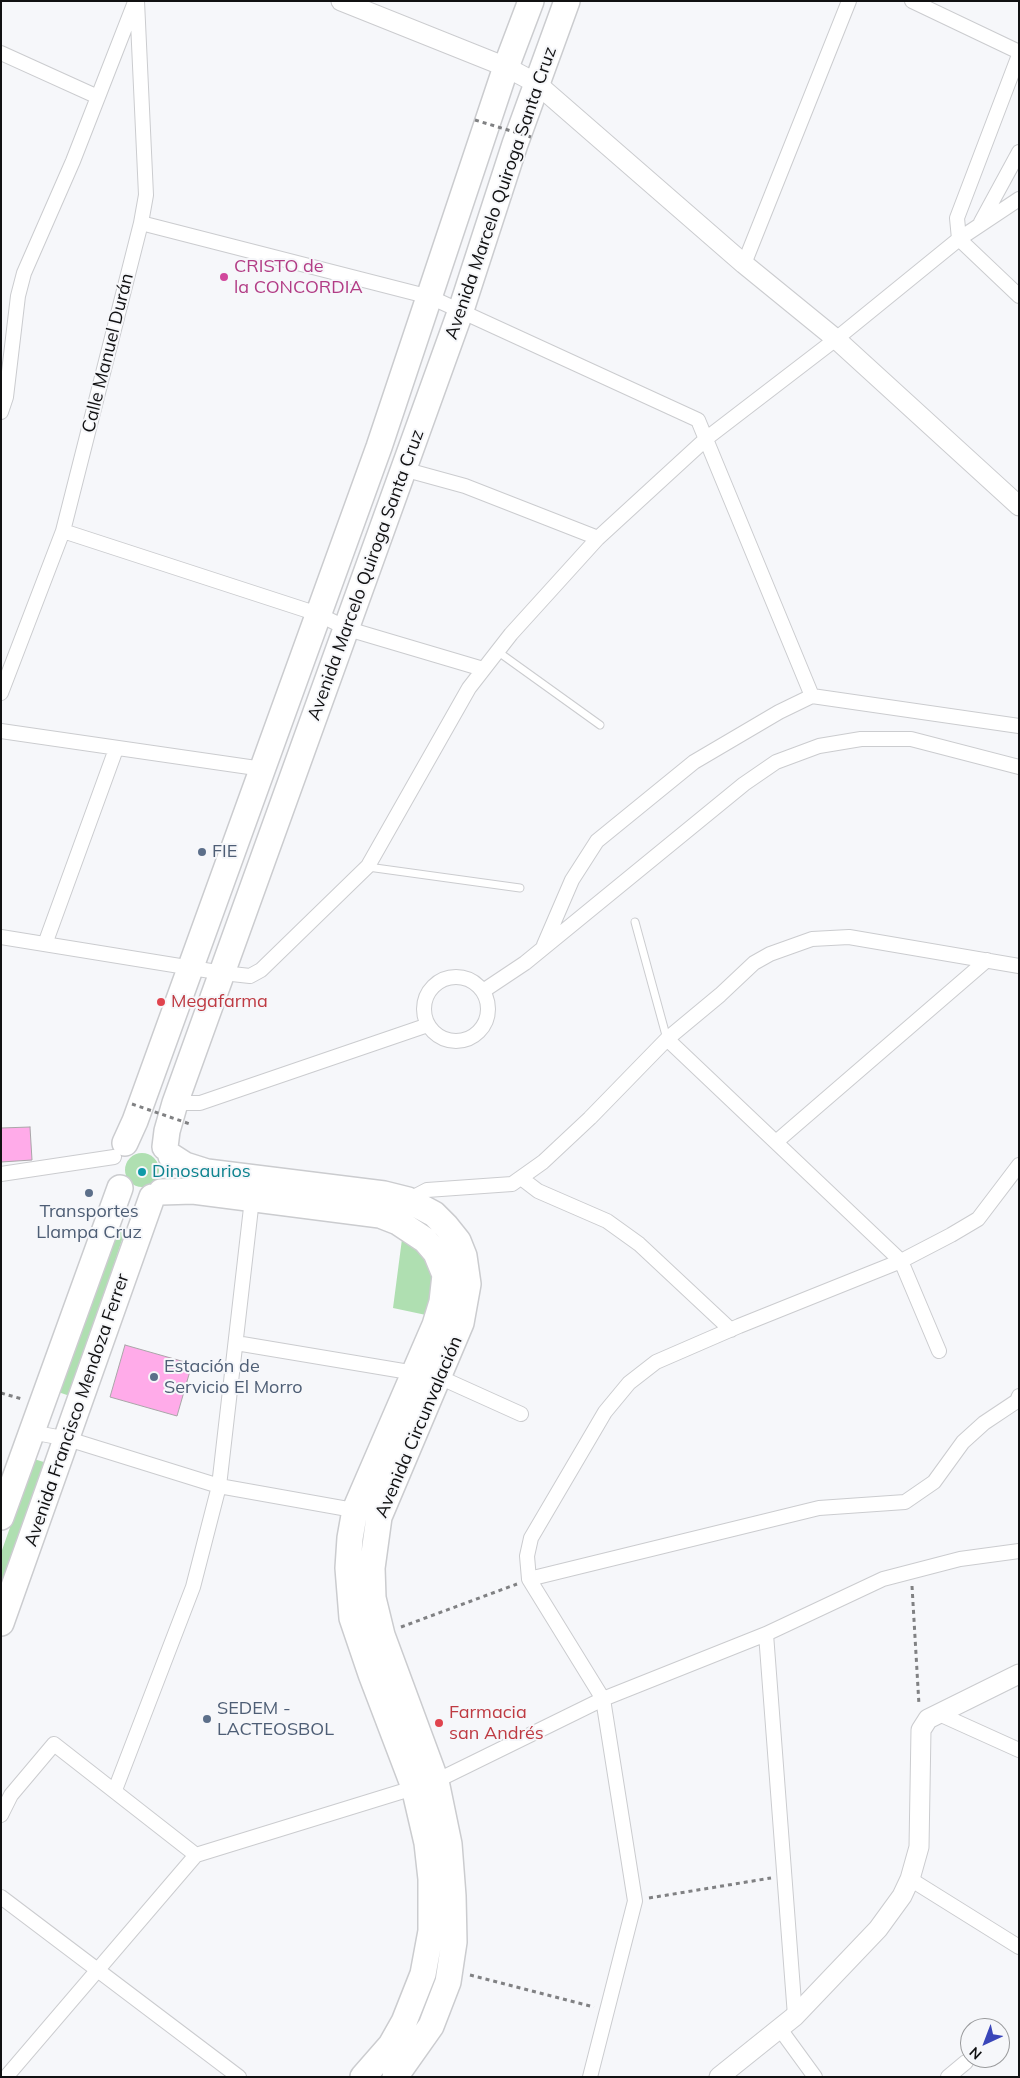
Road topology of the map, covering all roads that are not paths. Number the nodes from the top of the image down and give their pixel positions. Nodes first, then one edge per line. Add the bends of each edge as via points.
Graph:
1 (136, 1) edge
2 (341, 1) edge
3 (531, 1) edge
4 (567, 1) edge
5 (849, 1) edge
6 (912, 1) edge
7 (1, 53) edge
8 (1019, 54) edge
9 (506, 67) junction
10 (536, 83) junction
11 (98, 97) junction
12 (1019, 152) edge
13 (1019, 199) edge
14 (142, 222) junction
15 (979, 225) junction
16 (959, 239) junction
17 (744, 264) junction
18 (1019, 296) edge
19 (430, 297) junction
20 (461, 310) junction
21 (836, 339) junction
22 (1, 412) edge
23 (707, 438) junction
24 (403, 469) junction
25 (1019, 506) edge
26 (63, 531) junction
27 (598, 538) junction
28 (318, 614) junction
29 (348, 628) junction
30 (497, 651) junction
31 (483, 669) junction
32 (1, 693) edge
33 (812, 696) junction
34 (600, 725) dead end
35 (1019, 726) edge
36 (1, 731) edge
37 (116, 749) junction
38 (1019, 767) edge
39 (263, 769) junction
40 (368, 866) junction
41 (520, 888) dead end
42 (635, 922) dead end
43 (1, 937) edge
44 (45, 944) junction
45 (543, 948) junction
46 (987, 960) junction
47 (1019, 966) edge
48 (190, 968) junction
49 (223, 972) junction
50 (483, 991) junction
51 (428, 1025) junction
52 (667, 1039) junction
53 (176, 1103) junction
54 (776, 1142) junction
55 (119, 1150) junction
56 (168, 1152) junction
57 (1019, 1165) edge
58 (1, 1174) edge
59 (521, 1178) junction
60 (120, 1188) junction
61 (157, 1195) junction
62 (252, 1199) junction
63 (408, 1200) junction
64 (382, 1205) junction
65 (901, 1261) junction
66 (731, 1330) junction
67 (236, 1343) junction
68 (939, 1351) dead end
69 (414, 1373) junction
70 (439, 1377) junction
71 (1019, 1396) edge
72 (520, 1414) dead end
73 (31, 1432) junction
74 (68, 1439) junction
75 (219, 1486) junction
76 (355, 1510) junction
77 (1, 1517) edge
78 (379, 1517) junction
79 (1019, 1551) edge
80 (529, 1579) junction
81 (1, 1623) edge
82 (766, 1634) junction
83 (1019, 1674) edge
84 (603, 1699) junction
85 (937, 1713) junction
86 (1019, 1750) edge
87 (425, 1784) junction
88 (115, 1790) junction
89 (1, 1815) edge
90 (196, 1855) junction
91 (910, 1879) junction
92 (1, 1897) edge
93 (1019, 1947) edge
94 (98, 1971) junction
95 (795, 2016) junction
96 (780, 2029) junction
97 (960, 2067) edge
98 (6, 2077) edge
99 (239, 2077) edge
100 (363, 2077) edge
101 (394, 2077) edge
102 (590, 2077) edge
103 (719, 2077) edge
104 (815, 2077) edge
105 (948, 2077) edge

1 - 11 street
1 - 14 street, Calle Manuel Durán via 146,195
2 - 9 street
3 - 9 highway, Avenida Marcelo Quiroga Santa Cruz
4 - 10 highway, Avenida Marcelo Quiroga Santa Cruz
5 - 17 street
6 - 8 street
7 - 11 street
8 - 16 street via 956,218
9 - 10 street
9 - 19 highway, Avenida Marcelo Quiroga Santa Cruz
10 - 17 street
10 - 20 highway, Avenida Marcelo Quiroga Santa Cruz
11 - 22 street via 24,273
12 - 15 street
13 - 15 street
14 - 19 street
14 - 26 street, Calle Manuel Durán
15 - 16 street
16 - 18 street
16 - 21 street
17 - 21 street
19 - 20 street
19 - 28 highway, Avenida Marcelo Quiroga Santa Cruz
20 - 23 street via 698,420
20 - 24 highway, Avenida Marcelo Quiroga Santa Cruz
21 - 23 street
21 - 25 street
23 - 27 street
23 - 33 street
24 - 27 street via 465,486
24 - 29 highway, Avenida Marcelo Quiroga Santa Cruz
26 - 28 street
26 - 32 street, Calle Manuel Durán
27 - 30 street
28 - 29 street
28 - 39 highway, Avenida Marcelo Quiroga Santa Cruz
29 - 31 street
29 - 49 highway, Avenida Marcelo Quiroga Santa Cruz
30 - 31 street
30 - 34 lane
31 - 40 street via 468,688
33 - 35 street
33 - 45 street via 694,762 597,841 572,880
36 - 37 street
37 - 39 street
37 - 44 street
38 - 45 street via 911,739 861,739 820,746 776,762 744,784
39 - 48 highway, Avenida Marcelo Quiroga Santa Cruz
40 - 41 lane
40 - 49 street via 261,970 250,976
42 - 52 lane
43 - 44 street
44 - 48 street
45 - 50 street
46 - 47 street
46 - 52 street via 849,937 812,939 754,963
46 - 54 street
48 - 49 street
48 - 55 highway, Avenida Marcelo Quiroga Santa Cruz via 135,1121
49 - 53 highway, Avenida Marcelo Quiroga Santa Cruz
50 - 51 street via 466,978 444,979 428,993 424,1009
50 - 51 street via 489,1011 484,1026 474,1037 464,1041 448,1040
51 - 53 street via 200,1103
52 - 54 street
52 - 59 street via 590,1118
53 - 56 highway, Avenida Marcelo Quiroga Santa Cruz via 167,1131
54 - 65 street
55 - 56 highway via 141,1137 158,1142
55 - 58 street
55 - 60 highway via 113,1174
56 - 61 highway via 172,1176
56 - 64 highway, Avenida Circunvalación via 185,1166 207,1172
57 - 65 street via 978,1219
59 - 63 street via 512,1184 427,1190
59 - 66 street via 538,1191 607,1221 639,1244
60 - 61 highway via 135,1198
60 - 73 highway, Avenida Francisco Mendoza Ferrer
61 - 62 highway, Avenida Circunvalación via 193,1191
61 - 74 highway, Avenida Francisco Mendoza Ferrer
62 - 64 highway, Avenida Circunvalación
62 - 67 street
63 - 64 highway, Avenida Circunvalación
63 - 70 highway, Avenida Circunvalación via 434,1214 446,1226 458,1241 466,1267 465,1310
64 - 69 highway, Avenida Circunvalación via 398,1222 425,1240 436,1254 445,1275 442,1302
65 - 66 street
65 - 68 street
66 - 80 street via 656,1362 617,1396 531,1538 527,1556
67 - 69 street
67 - 75 street
69 - 70 street
69 - 76 highway, Avenida Circunvalación
70 - 72 street
70 - 78 highway, Avenida Circunvalación
71 - 80 street via 1017,1402 984,1423 963,1442 934,1482 905,1502 819,1508
73 - 74 street
73 - 77 highway, Avenida Francisco Mendoza Ferrer
74 - 75 street
74 - 81 highway, Avenida Francisco Mendoza Ferrer
75 - 76 street
75 - 88 street via 192,1587
76 - 78 street
76 - 87 highway, Avenida Circunvalación via 348,1568 352,1618 371,1674
78 - 87 highway, Avenida Circunvalación via 372,1568 373,1598
79 - 82 street via 960,1559 883,1578
80 - 84 street
82 - 84 street
82 - 95 street
83 - 85 street
84 - 87 street
84 - 102 street via 635,1901
85 - 86 street
85 - 91 street via 920,1730 919,1847
87 - 90 street
87 - 100 highway, Avenida Circunvalación via 431,1931 423,1974 391,2045
87 - 101 highway, Avenida Circunvalación via 449,1844 454,1942 450,1970 431,2026
88 - 89 street via 54,1744 11,1795
88 - 90 street
90 - 94 street
91 - 93 street
91 - 95 street via 878,1929
92 - 94 street
94 - 98 street
94 - 99 street
95 - 96 street
96 - 103 street
96 - 104 street
97 - 105 street

